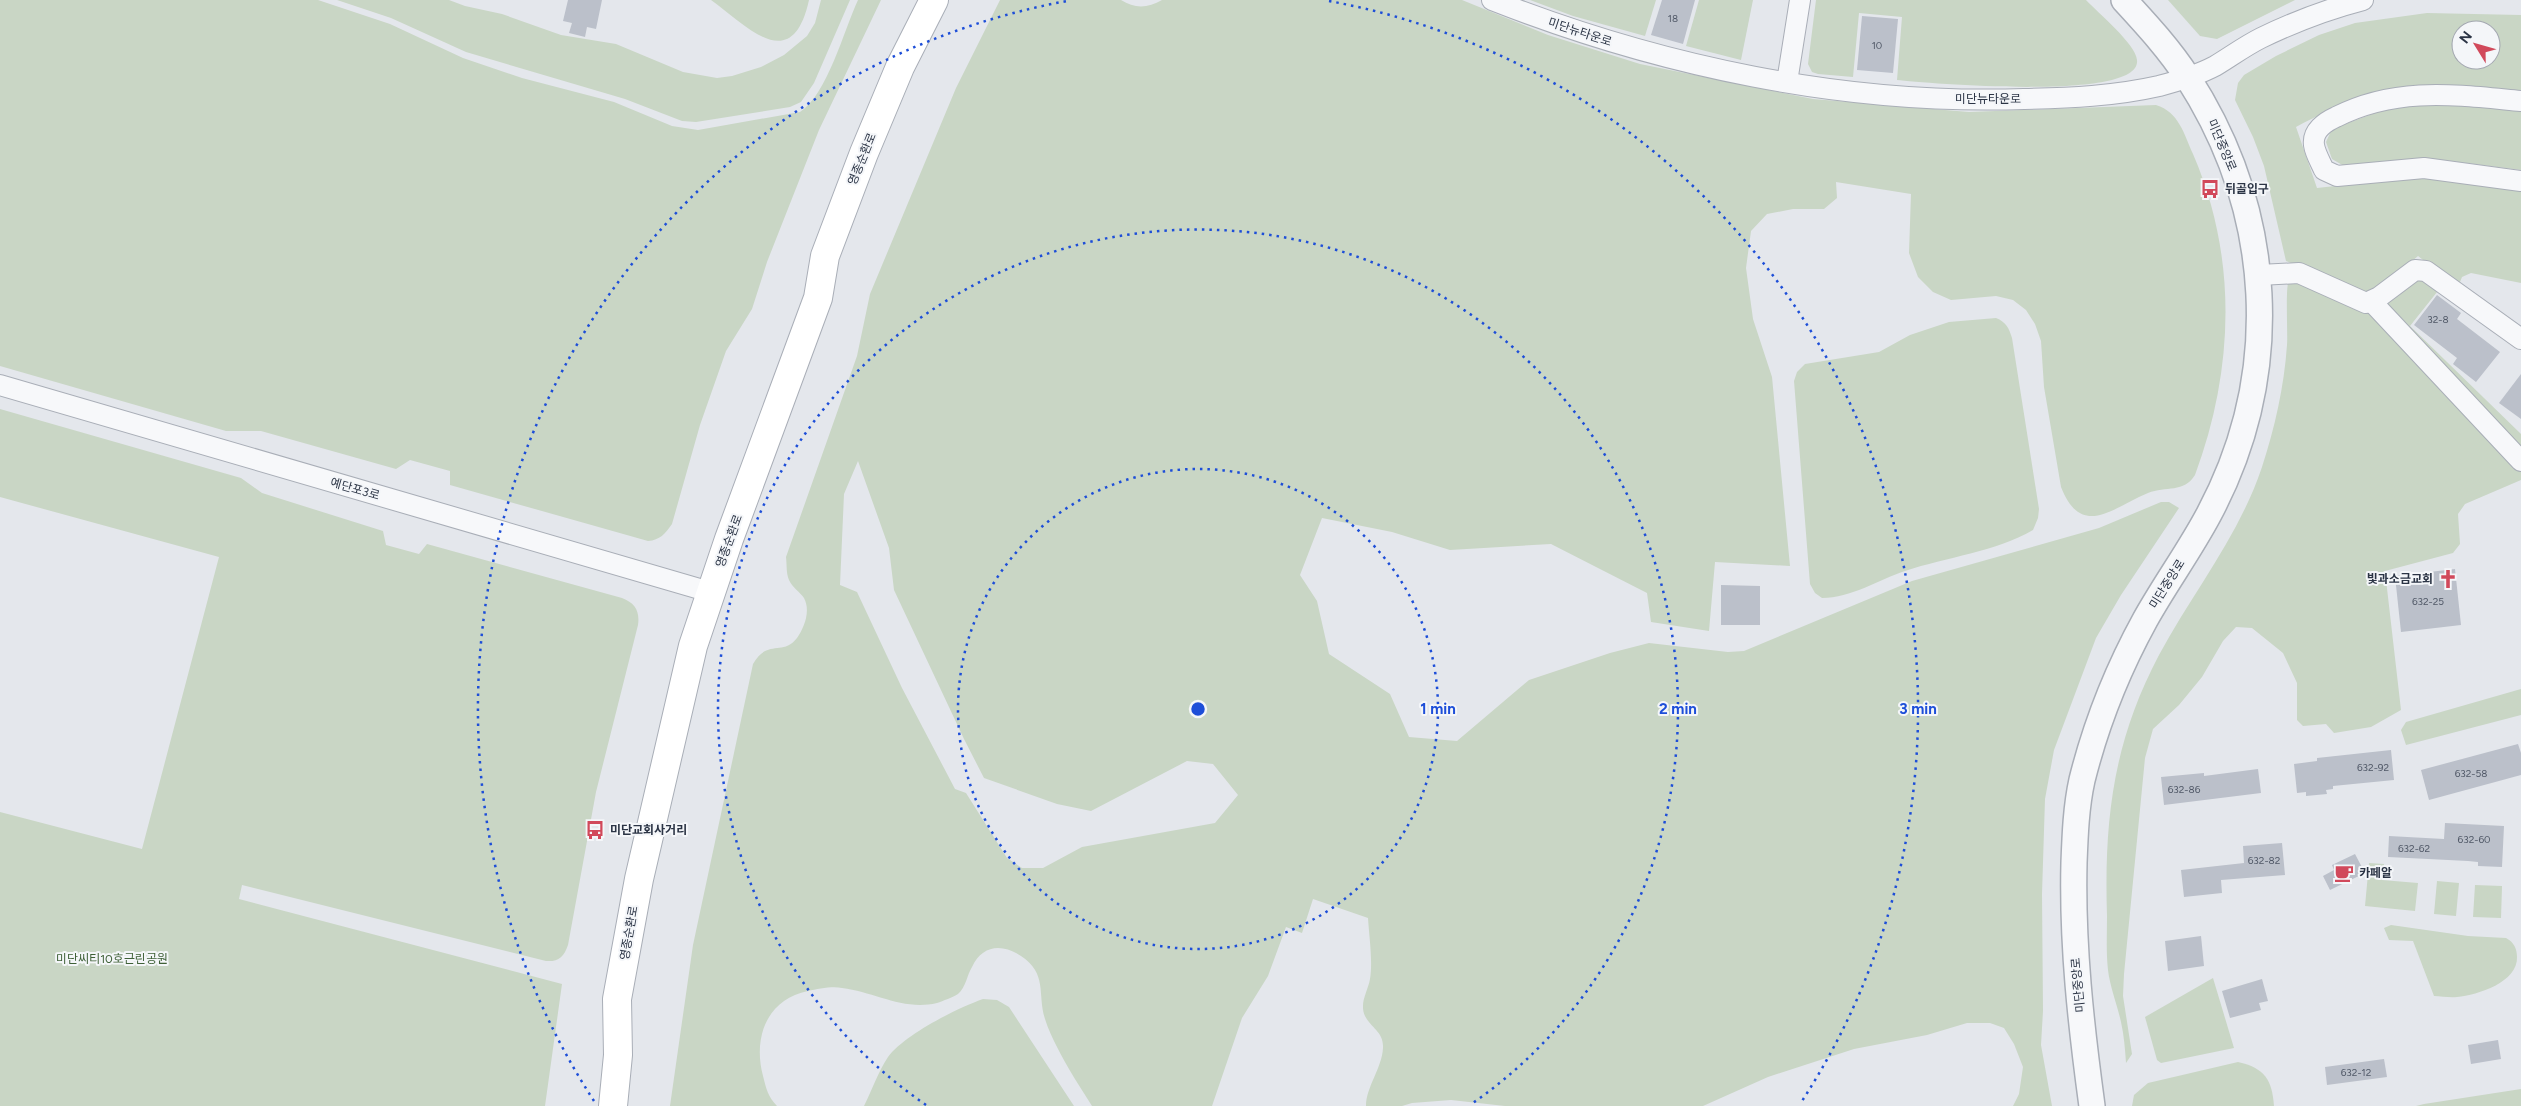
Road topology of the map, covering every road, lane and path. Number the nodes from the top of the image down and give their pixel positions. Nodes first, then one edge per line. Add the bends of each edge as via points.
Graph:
1 (934, 0) edge
2 (1492, 0) edge
3 (1800, 0) edge
4 (2124, 0) edge
5 (2363, 0) edge
6 (2187, 77) junction
7 (1787, 82) junction
8 (2521, 101) edge
9 (2521, 181) edge
10 (2259, 275) junction
11 (2372, 302) junction
12 (2521, 339) edge
13 (0, 385) edge
14 (2521, 462) edge
15 (710, 592) junction
16 (613, 1106) edge
17 (2092, 1106) edge

1 - 15 main road, 영종순환로 via 900,68 828,248 818,298
2 - 7 street, 미단뉴타운로 via 1638,50
3 - 7 street
4 - 6 street, 미단중앙로
5 - 6 street via 2295,22
6 - 7 street, 미단뉴타운로 via 2136,91 2082,98 1979,101 1912,97
6 - 10 street, 미단중앙로 via 2217,131 2240,188 2254,240
8 - 9 street via 2440,93 2383,99 2349,110 2324,123 2316,134 2314,145 2324,170 2337,176 2424,168
10 - 11 street via 2299,273 2366,303
10 - 17 street, 미단중앙로 via 2261,305 2257,359 2248,411 2230,472 2210,513 2145,619 2120,667 2099,720 2081,784 2073,902 2080,1009
11 - 12 street via 2406,275 2415,270 2426,271
11 - 14 street
13 - 15 street, 예단포3로
15 - 16 main road, 영종순환로 via 693,646 639,879 617,999 618,1055

